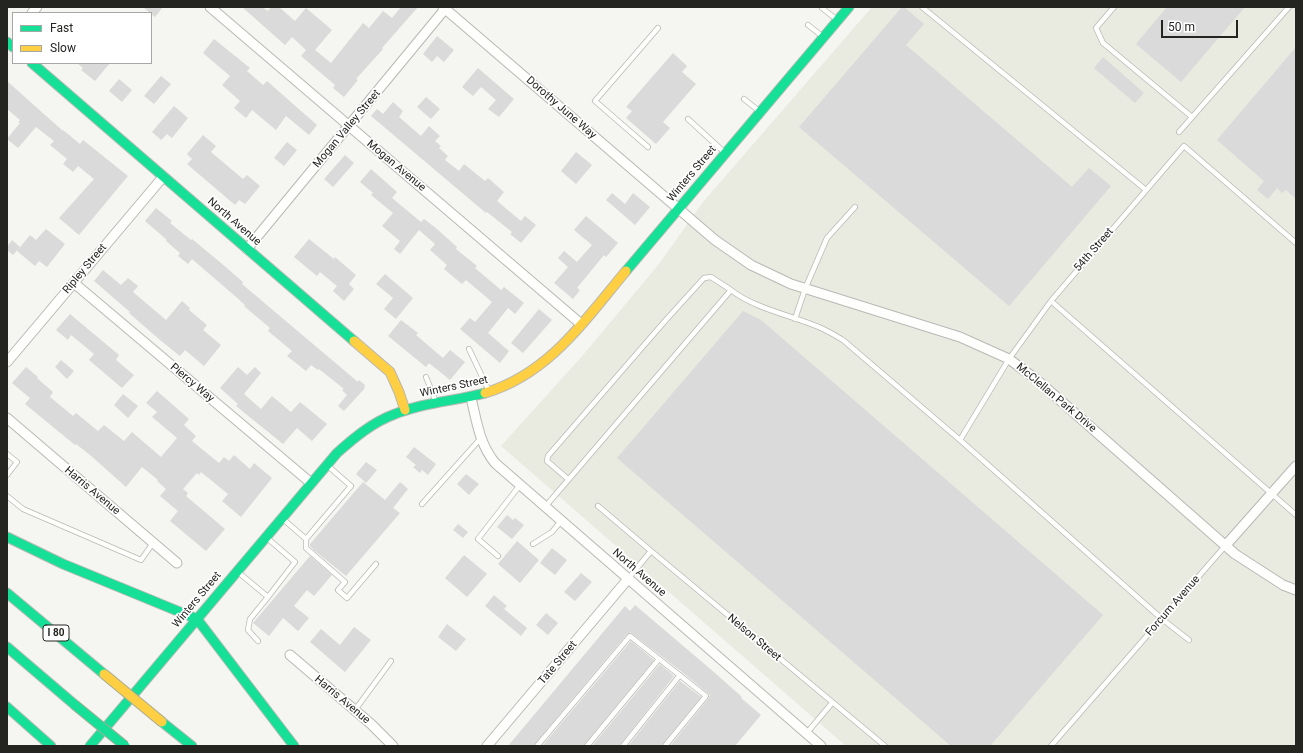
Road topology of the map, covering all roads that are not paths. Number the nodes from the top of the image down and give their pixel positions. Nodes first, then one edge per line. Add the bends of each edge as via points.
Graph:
1 (210, 7) edge
2 (848, 7) edge
3 (922, 7) edge
4 (1114, 7) edge
5 (1289, 7) edge
6 (444, 8) edge
7 (822, 8) edge
8 (837, 21) junction
9 (808, 25) dead end
10 (658, 28) dead end
11 (823, 37) junction
12 (33, 64) edge
13 (744, 99) dead end
14 (760, 112) junction
15 (1192, 117) junction
16 (688, 119) dead end
17 (349, 127) junction
18 (1179, 132) dead end
19 (648, 147) dead end
20 (726, 153) junction
21 (163, 177) junction
22 (1146, 190) junction
23 (855, 207) dead end
24 (678, 209) junction
25 (1296, 243) edge
26 (247, 249) junction
27 (74, 283) junction
28 (805, 289) junction
29 (731, 290) junction
30 (1051, 301) junction
31 (795, 319) junction
32 (581, 324) junction
33 (469, 349) dead end
34 (1009, 359) junction
35 (7, 362) edge
36 (426, 377) dead end
37 (490, 392) junction
38 (471, 398) junction
39 (436, 404) junction
40 (405, 410) junction
41 (7, 418) edge
42 (481, 438) junction
43 (960, 440) junction
44 (7, 454) edge
45 (326, 465) junction
46 (1296, 466) edge
47 (7, 475) edge
48 (568, 479) junction
49 (311, 483) junction
50 (520, 486) junction
51 (1272, 494) junction
52 (7, 496) edge
53 (422, 504) dead end
54 (598, 506) dead end
55 (545, 507) junction
56 (1295, 513) edge
57 (282, 518) junction
58 (561, 521) junction
59 (7, 537) edge
60 (266, 537) junction
61 (306, 539) junction
62 (153, 542) junction
63 (532, 544) dead end
64 (1226, 545) junction
65 (651, 552) junction
66 (498, 556) dead end
67 (176, 563) dead end
68 (376, 564) dead end
69 (237, 571) junction
70 (628, 579) junction
71 (1296, 590) edge
72 (7, 593) edge
73 (268, 597) junction
74 (197, 619) junction
75 (1162, 619) junction
76 (1189, 640) dead end
77 (258, 641) dead end
78 (7, 647) edge
79 (290, 655) dead end
80 (659, 659) junction
81 (391, 661) dead end
82 (680, 675) junction
83 (832, 703) junction
84 (7, 707) edge
85 (355, 710) junction
86 (806, 734) junction
87 (51, 746) edge
88 (90, 746) edge
89 (125, 746) edge
90 (192, 746) edge
91 (294, 746) edge
92 (393, 746) edge
93 (487, 746) edge
94 (537, 746) edge
95 (586, 746) edge
96 (623, 746) edge
97 (665, 746) edge
98 (820, 746) edge
99 (885, 746) edge
100 (1050, 746) edge

1 - 17 street, Mogan Avenue
2 - 8 main road, Winters Street
3 - 22 lane
4 - 15 lane via 1096,28 1103,43
5 - 15 lane
6 - 17 street, Mogan Valley Street
6 - 24 street, Dorothy June Way
7 - 8 lane
8 - 11 main road, Winters Street
9 - 11 lane
10 - 19 lane via 596,101
11 - 14 main road, Winters Street
12 - 21 main road, North Avenue
13 - 14 lane
14 - 20 main road, Winters Street
15 - 18 lane
16 - 20 lane
17 - 26 street, Mogan Valley Street
17 - 32 street, Mogan Avenue
20 - 24 main road, Winters Street
21 - 26 main road, North Avenue
21 - 27 street, Ripley Street
22 - 25 lane, 54th Street via 1184,146
22 - 30 lane, 54th Street
23 - 28 lane via 827,238
24 - 28 street, McClellan Park Drive via 715,240 751,265
24 - 32 main road, Winters Street
26 - 40 main road, North Avenue via 390,372
27 - 35 street, Ripley Street
27 - 49 street, Piercy Way
28 - 31 lane
28 - 34 street, McClellan Park Drive via 960,337
29 - 31 lane
29 - 48 lane
29 - 48 lane via 711,277 704,278 548,456 548,461
30 - 34 lane, 54th Street
30 - 51 lane
31 - 43 lane via 843,340
32 - 37 main road, Winters Street via 543,364 509,385
33 - 37 lane
34 - 43 lane, 54th Street
34 - 64 street, McClellan Park Drive via 1038,380
36 - 39 lane
37 - 38 main road, Winters Street
38 - 39 main road, Winters Street
38 - 42 street, North Avenue
39 - 40 main road, Winters Street
40 - 45 main road, Winters Street via 385,418 353,438
41 - 62 street, Harris Avenue
42 - 50 street, North Avenue via 487,453 495,463
42 - 53 lane
43 - 75 lane
44 - 47 lane via 17,462
45 - 49 main road, Winters Street
45 - 61 lane via 351,486
46 - 51 street, Forcum Avenue
48 - 55 lane
49 - 57 main road, Winters Street
50 - 55 street, North Avenue
50 - 66 lane via 478,539
51 - 56 lane
51 - 64 street, Forcum Avenue
52 - 62 lane via 24,509 141,560
54 - 65 lane, Nelson Street
55 - 58 street, North Avenue
57 - 60 main road, Winters Street
57 - 61 lane
58 - 63 lane via 552,532
58 - 70 street, North Avenue
59 - 74 main road via 63,564
60 - 69 main road, Winters Street
60 - 73 lane via 295,562
61 - 68 lane via 306,548 345,582 338,590 347,598
62 - 67 street, Harris Avenue
64 - 71 street, McClellan Park Drive via 1235,554 1283,585
64 - 75 lane, Forcum Avenue
65 - 70 lane
65 - 83 lane, Nelson Street
69 - 73 lane
69 - 74 main road, Winters Street
70 - 86 street, North Avenue
70 - 93 street, Tate Street
72 - 90 main road, I 80, bridge
73 - 77 lane via 250,619 248,630
74 - 88 main road, Winters Street
74 - 91 main road
75 - 76 lane
75 - 100 lane, Forcum Avenue
78 - 89 main road, bridge
79 - 85 street, Harris Avenue
80 - 82 lane
80 - 94 lane via 630,636
80 - 95 lane
81 - 85 lane
82 - 96 lane
82 - 97 lane via 706,696
83 - 86 lane
83 - 99 lane, Nelson Street
84 - 87 main road
85 - 92 street, Harris Avenue
86 - 98 street, North Avenue

